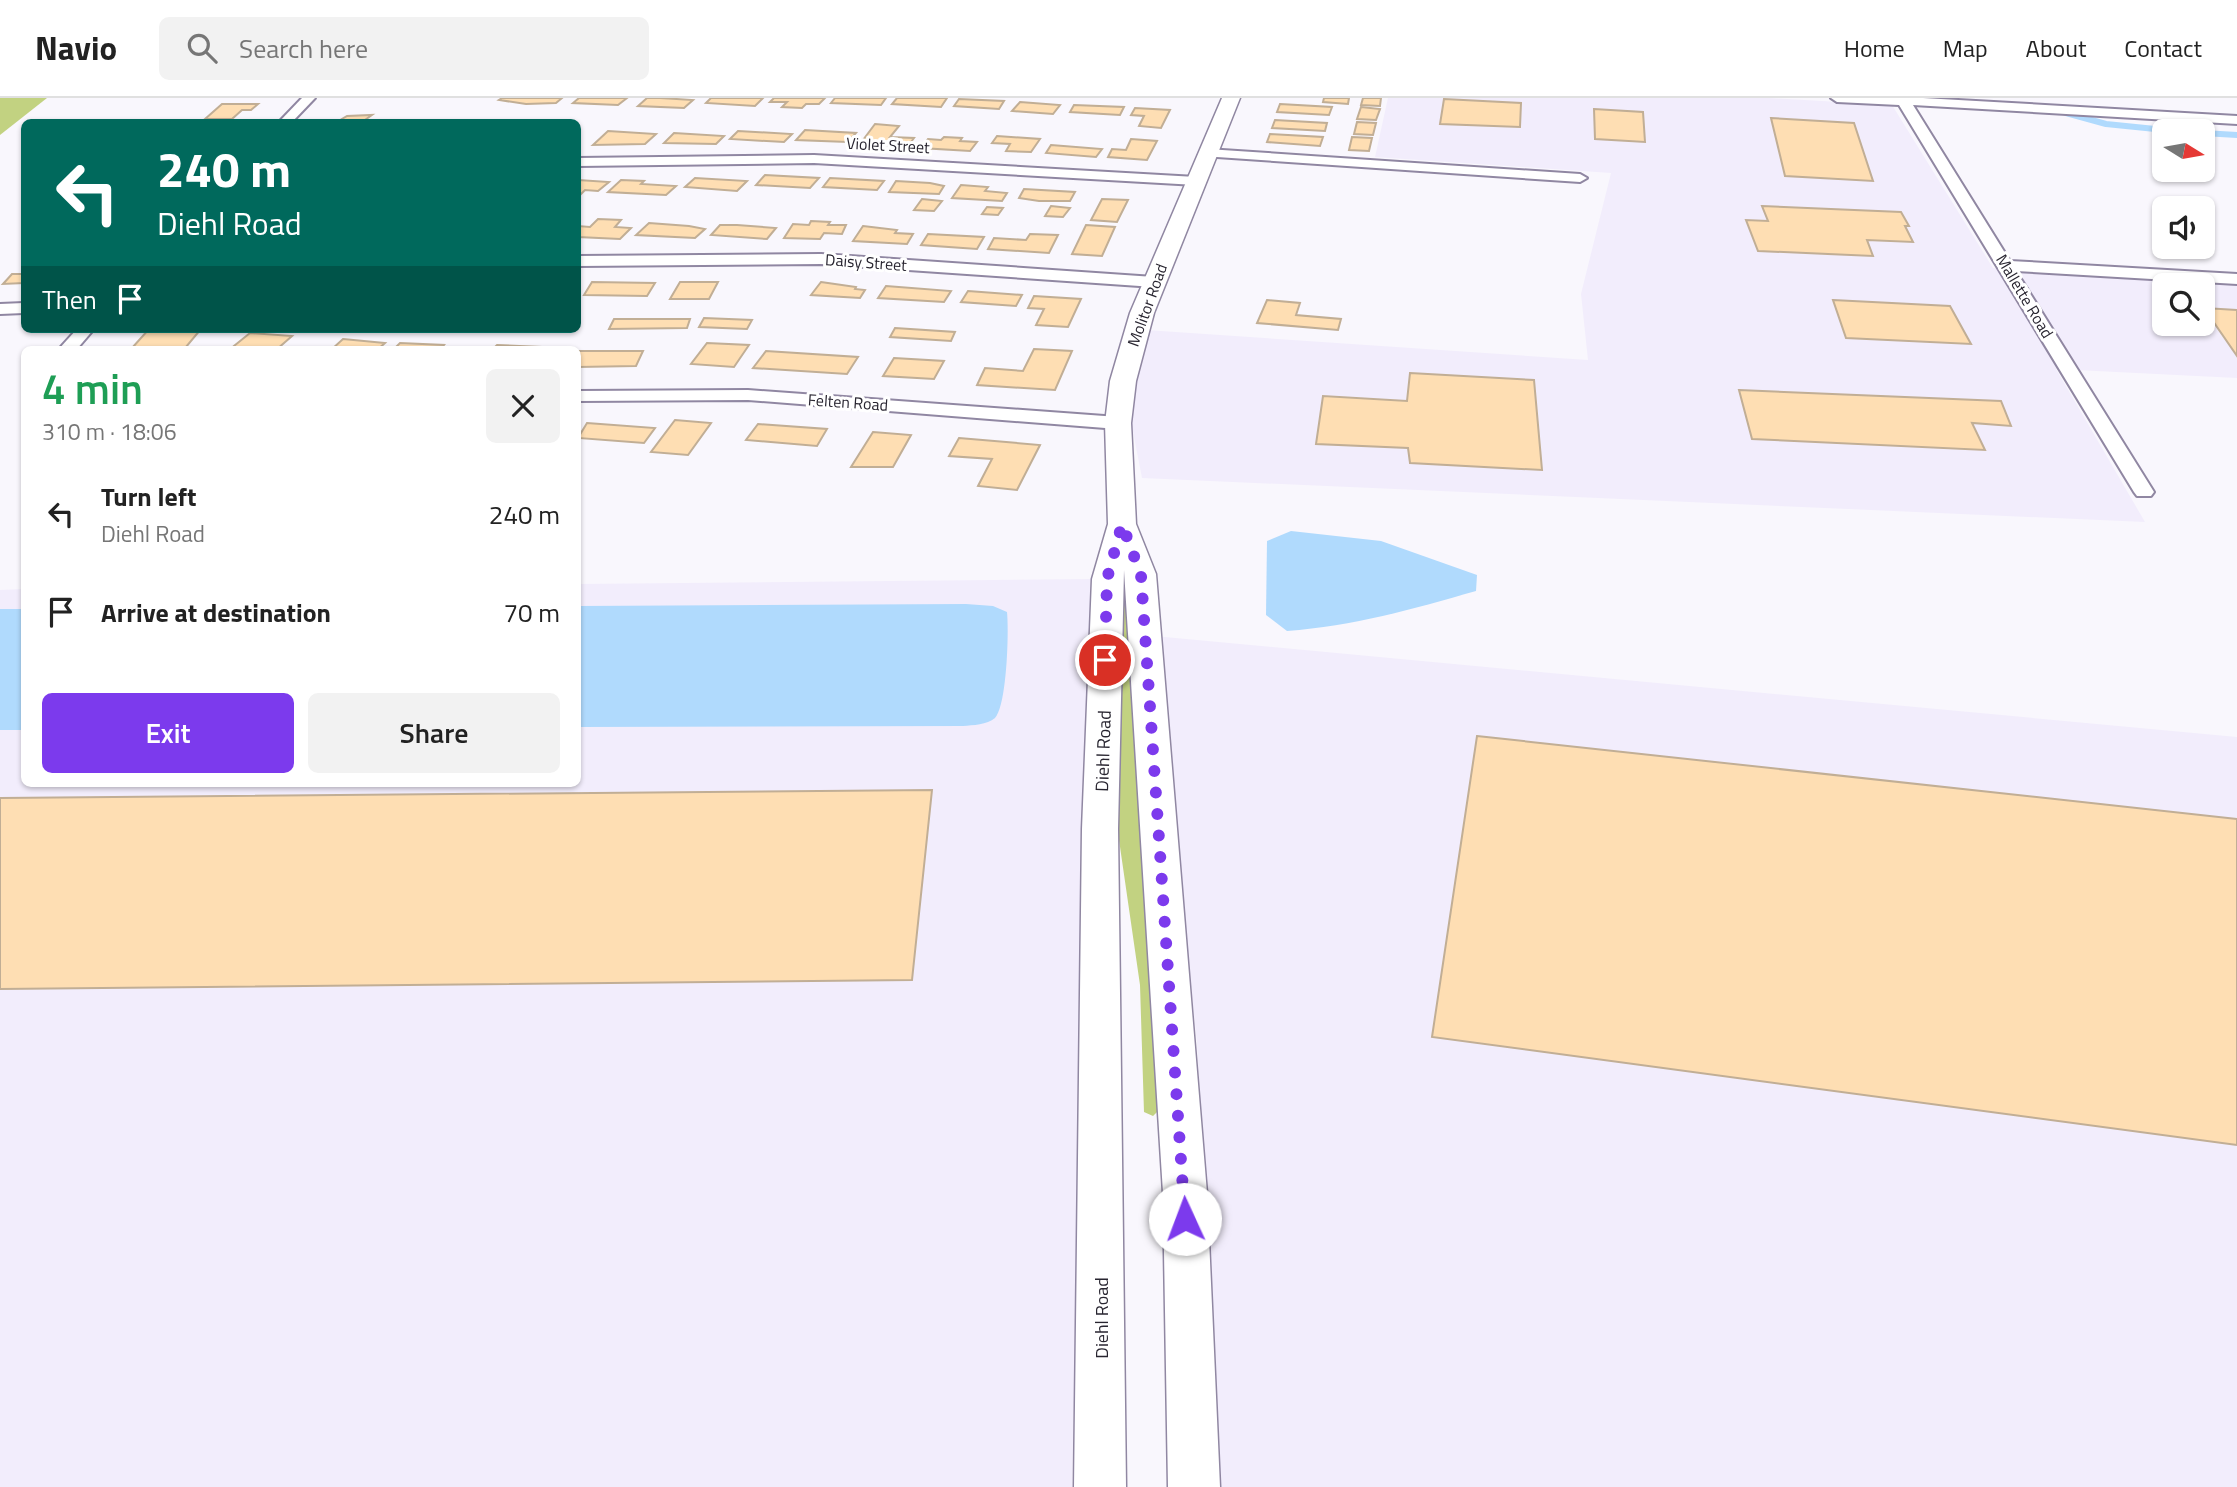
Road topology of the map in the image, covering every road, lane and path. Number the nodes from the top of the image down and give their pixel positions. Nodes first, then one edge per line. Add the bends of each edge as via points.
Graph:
1 (309, 98) edge
2 (1220, 98) edge
3 (1231, 98) edge
4 (1837, 98) edge
5 (1904, 102) junction
6 (288, 119) edge
7 (2237, 120) edge
8 (1208, 153) junction
9 (581, 162) edge
10 (1580, 178) dead end
11 (1196, 181) junction
12 (581, 261) edge
13 (2007, 265) junction
14 (2237, 279) edge
15 (1154, 282) junction
16 (21, 307) edge
17 (0, 309) edge
18 (82, 333) edge
19 (71, 346) edge
20 (581, 396) edge
21 (1118, 423) junction
22 (2144, 492) dead end
23 (1122, 524) junction
24 (1100, 1487) edge
25 (1194, 1487) edge

1 - 6 street
2 - 3 street
3 - 8 street, Molitor Road
4 - 5 street
5 - 7 street
5 - 13 street, Mallette Road
8 - 10 street
8 - 11 street, Molitor Road
9 - 11 street, Violet Street via 814,159
11 - 15 street, Molitor Road
12 - 15 street, Daisy Street via 821,259
13 - 14 street
13 - 22 street, Mallette Road
15 - 21 street, Molitor Road via 1131,346
16 - 17 street
18 - 19 street
20 - 21 street, Felten Road via 748,396
21 - 23 street, Molitor Road
23 - 24 street, Diehl Road via 1107,579 1100,829
23 - 25 street via 1141,575 1185,1193

